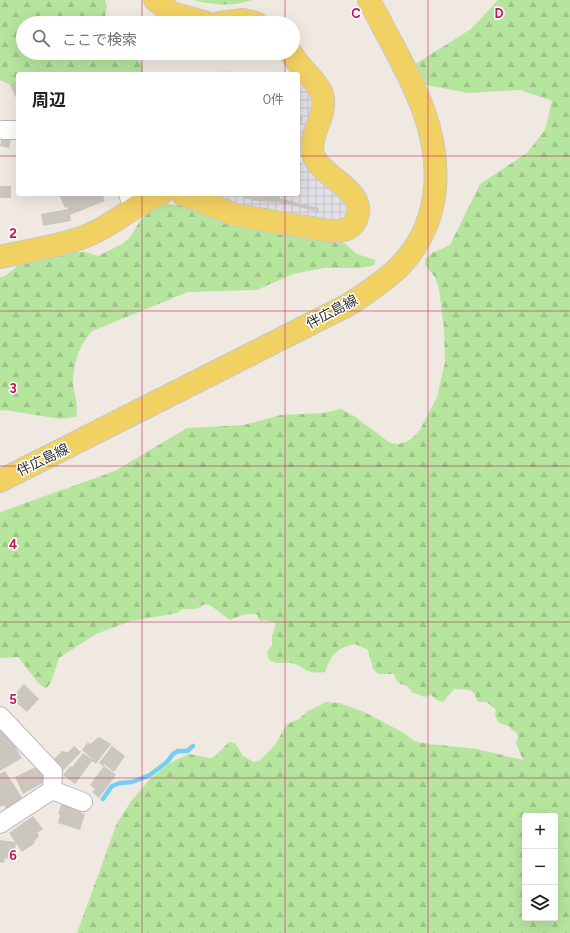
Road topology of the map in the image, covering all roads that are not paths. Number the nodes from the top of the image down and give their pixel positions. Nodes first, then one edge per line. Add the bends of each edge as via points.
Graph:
1 (155, 0) edge
2 (369, 0) edge
3 (181, 16) edge
4 (295, 60) edge
5 (152, 196) edge
6 (187, 196) edge
7 (131, 201) edge
8 (0, 257) edge
9 (0, 481) edge
10 (0, 716) edge
11 (52, 790) junction
12 (83, 802) dead end
13 (0, 824) edge

1 - 3 main road
2 - 9 main road, 伴広島線 via 423,107 436,152 433,203 423,232 409,255 377,286 348,305
4 - 6 main road via 318,86 324,103 312,151 315,160 322,169 352,193 358,202 359,212 356,221 351,227 337,231 309,228 236,215
5 - 7 main road
7 - 8 main road via 94,233
10 - 11 street via 53,772
11 - 12 street
11 - 13 street

